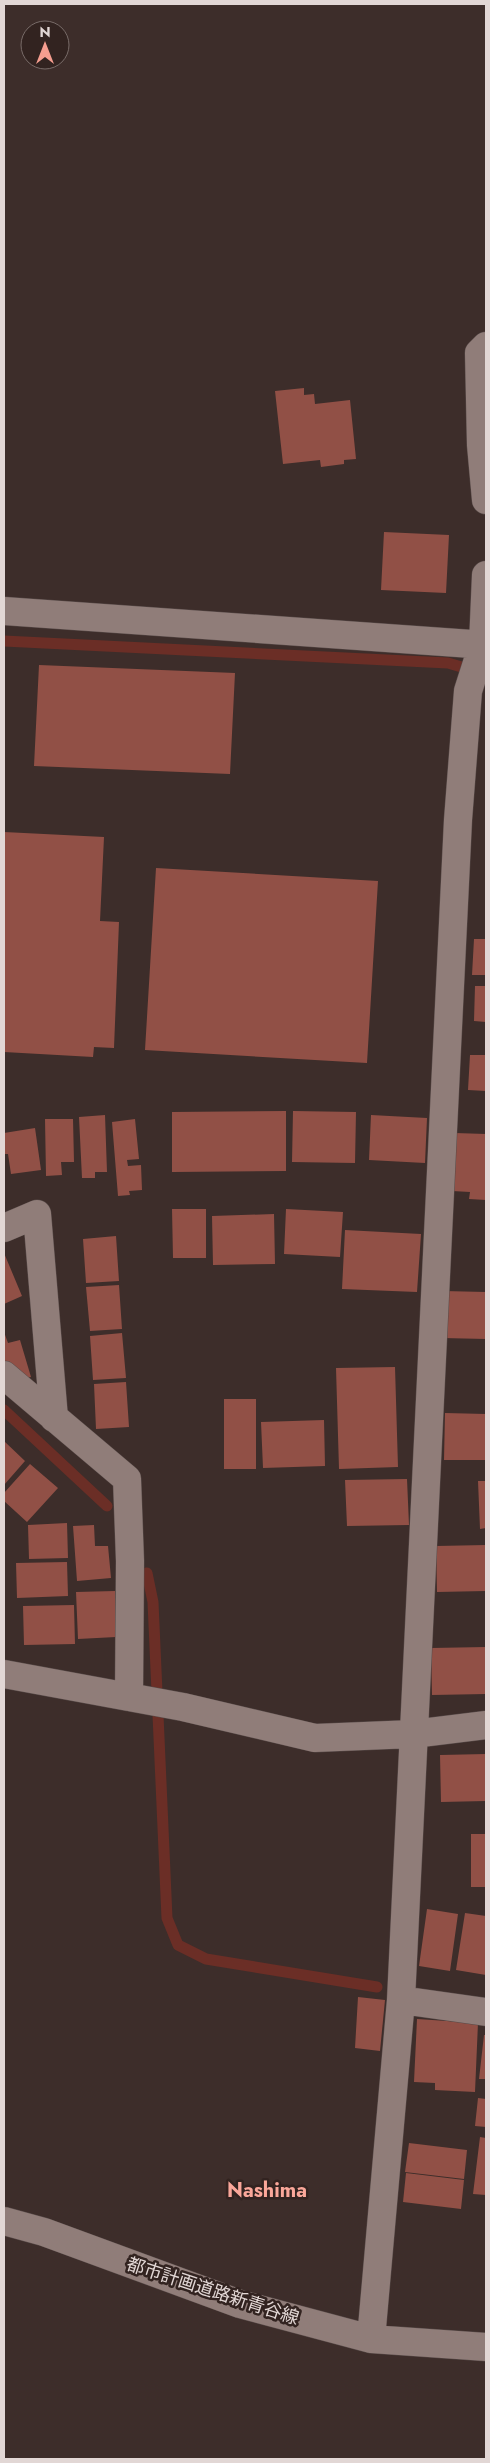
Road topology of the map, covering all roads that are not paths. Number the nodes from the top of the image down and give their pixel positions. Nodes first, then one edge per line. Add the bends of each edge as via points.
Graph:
1 (486, 346) edge
2 (486, 500) edge
3 (486, 575) edge
4 (4, 611) edge
5 (485, 644) edge
6 (4, 1228) edge
7 (4, 1375) edge
8 (54, 1418) junction
9 (4, 1674) edge
10 (136, 1699) junction
11 (486, 1725) edge
12 (413, 1734) junction
13 (400, 2000) junction
14 (486, 2012) edge
15 (4, 2221) edge
16 (371, 2339) junction
17 (486, 2347) edge

1 - 2 street via 479,353
3 - 5 street
4 - 5 street
5 - 12 street via 468,691 458,820
6 - 8 street via 37,1214
7 - 8 street
8 - 10 street via 127,1479
9 - 10 street
10 - 12 street via 315,1738
11 - 12 street
12 - 13 street
13 - 14 street
13 - 16 street
15 - 16 street, 都市計画道路新青谷線 via 44,2232 240,2304
16 - 17 street, 都市計画道路新青谷線

